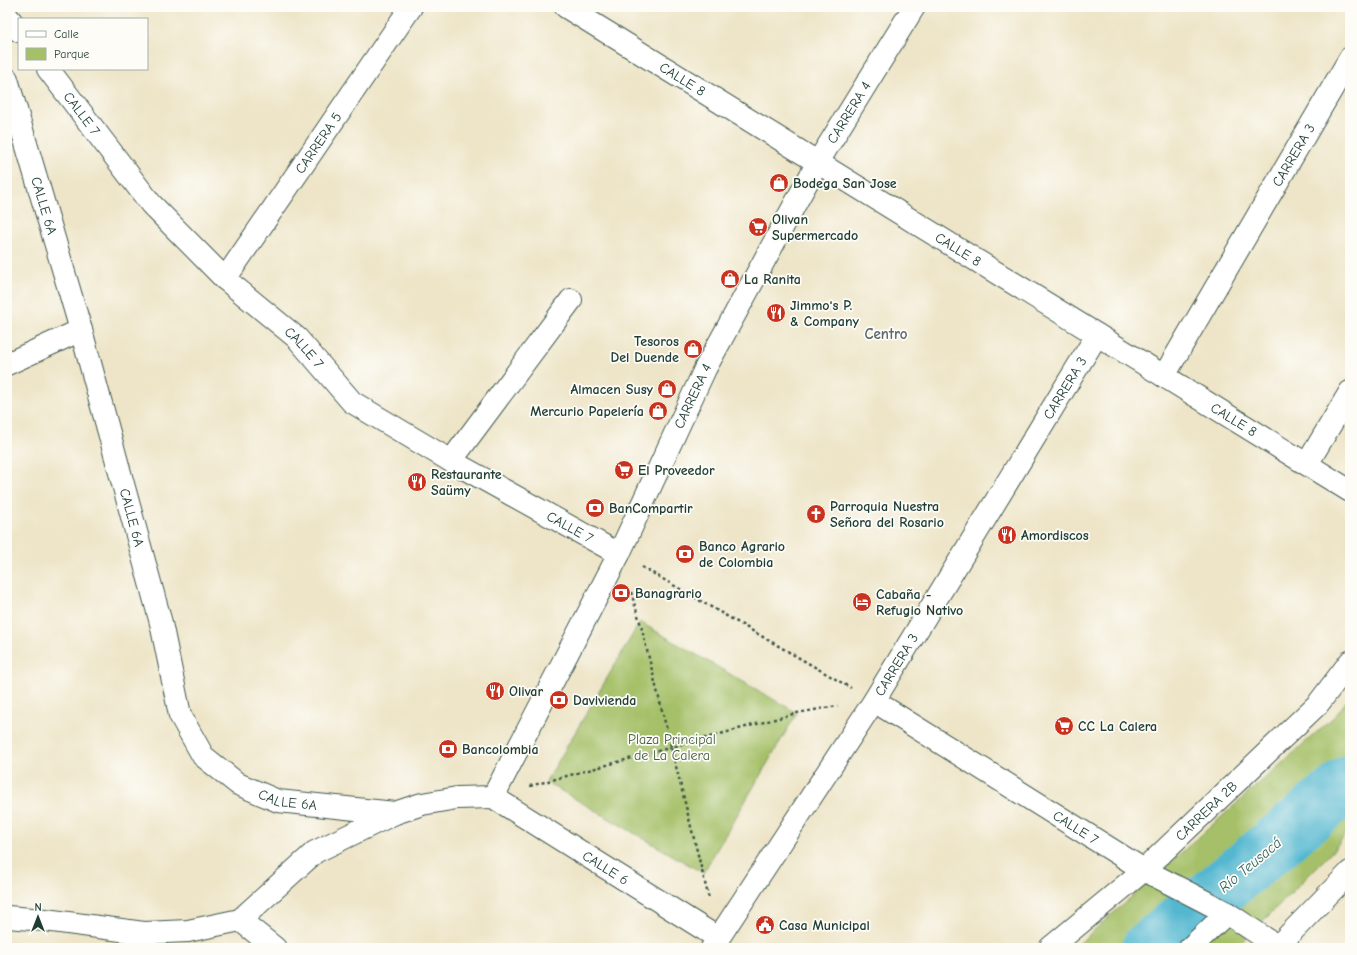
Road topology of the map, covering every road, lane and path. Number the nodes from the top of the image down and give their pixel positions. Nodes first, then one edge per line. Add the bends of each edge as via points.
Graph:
1 (411, 7) edge
2 (566, 7) edge
3 (914, 7) edge
4 (7, 16) edge
5 (18, 31) edge
6 (1350, 58) edge
7 (49, 70) edge
8 (7, 79) edge
9 (818, 162) junction
10 (225, 279) junction
11 (571, 300) dead end
12 (81, 330) junction
13 (1097, 335) junction
14 (7, 364) edge
15 (1164, 376) junction
16 (1350, 392) edge
17 (451, 461) junction
18 (1307, 464) junction
19 (1350, 491) edge
20 (620, 554) junction
21 (1350, 662) edge
22 (874, 701) junction
23 (671, 747) junction
24 (492, 797) junction
25 (394, 813) junction
26 (1144, 870) junction
27 (1350, 872) edge
28 (1227, 913) junction
29 (7, 917) edge
30 (240, 920) junction
31 (145, 941) edge
32 (715, 943) edge
33 (1279, 947) edge
34 (275, 948) edge
35 (1050, 948) edge
36 (1190, 948) edge

1 - 10 street, CARRERA 5
2 - 9 street, CALLE 8
3 - 9 street, CARRERA 4
4 - 5 street
6 - 15 street, CARRERA 3
7 - 10 street, CALLE 7 via 151,204
8 - 12 street, CALLE 6A
9 - 13 street, CALLE 8
9 - 20 street, CARRERA 4 via 705,370
10 - 17 street, CALLE 7 via 296,338 352,402
11 - 17 street
12 - 14 street
12 - 25 street, CALLE 6A via 161,623 180,715 203,756 238,784 278,801
13 - 15 street, CALLE 8
13 - 22 street, CARRERA 3
15 - 18 street, CALLE 8
16 - 18 street
17 - 20 street, CALLE 7
18 - 19 street, CALLE 8
20 - 22 path
20 - 23 path
20 - 24 street, CARRERA 4
21 - 26 street, CARRERA 2B via 1318,704
22 - 23 path via 797,713
22 - 26 street, CALLE 7
22 - 32 street, CARRERA 3
23 - 24 path
23 - 32 path
24 - 25 street via 458,798 422,804
24 - 32 street, CALLE 6
25 - 30 street via 315,852
26 - 28 street, CALLE 7
26 - 35 street, CARRERA 2B
27 - 33 street
28 - 33 street, CALLE 7
28 - 36 street
29 - 31 street via 45,920
30 - 31 street
30 - 34 street

